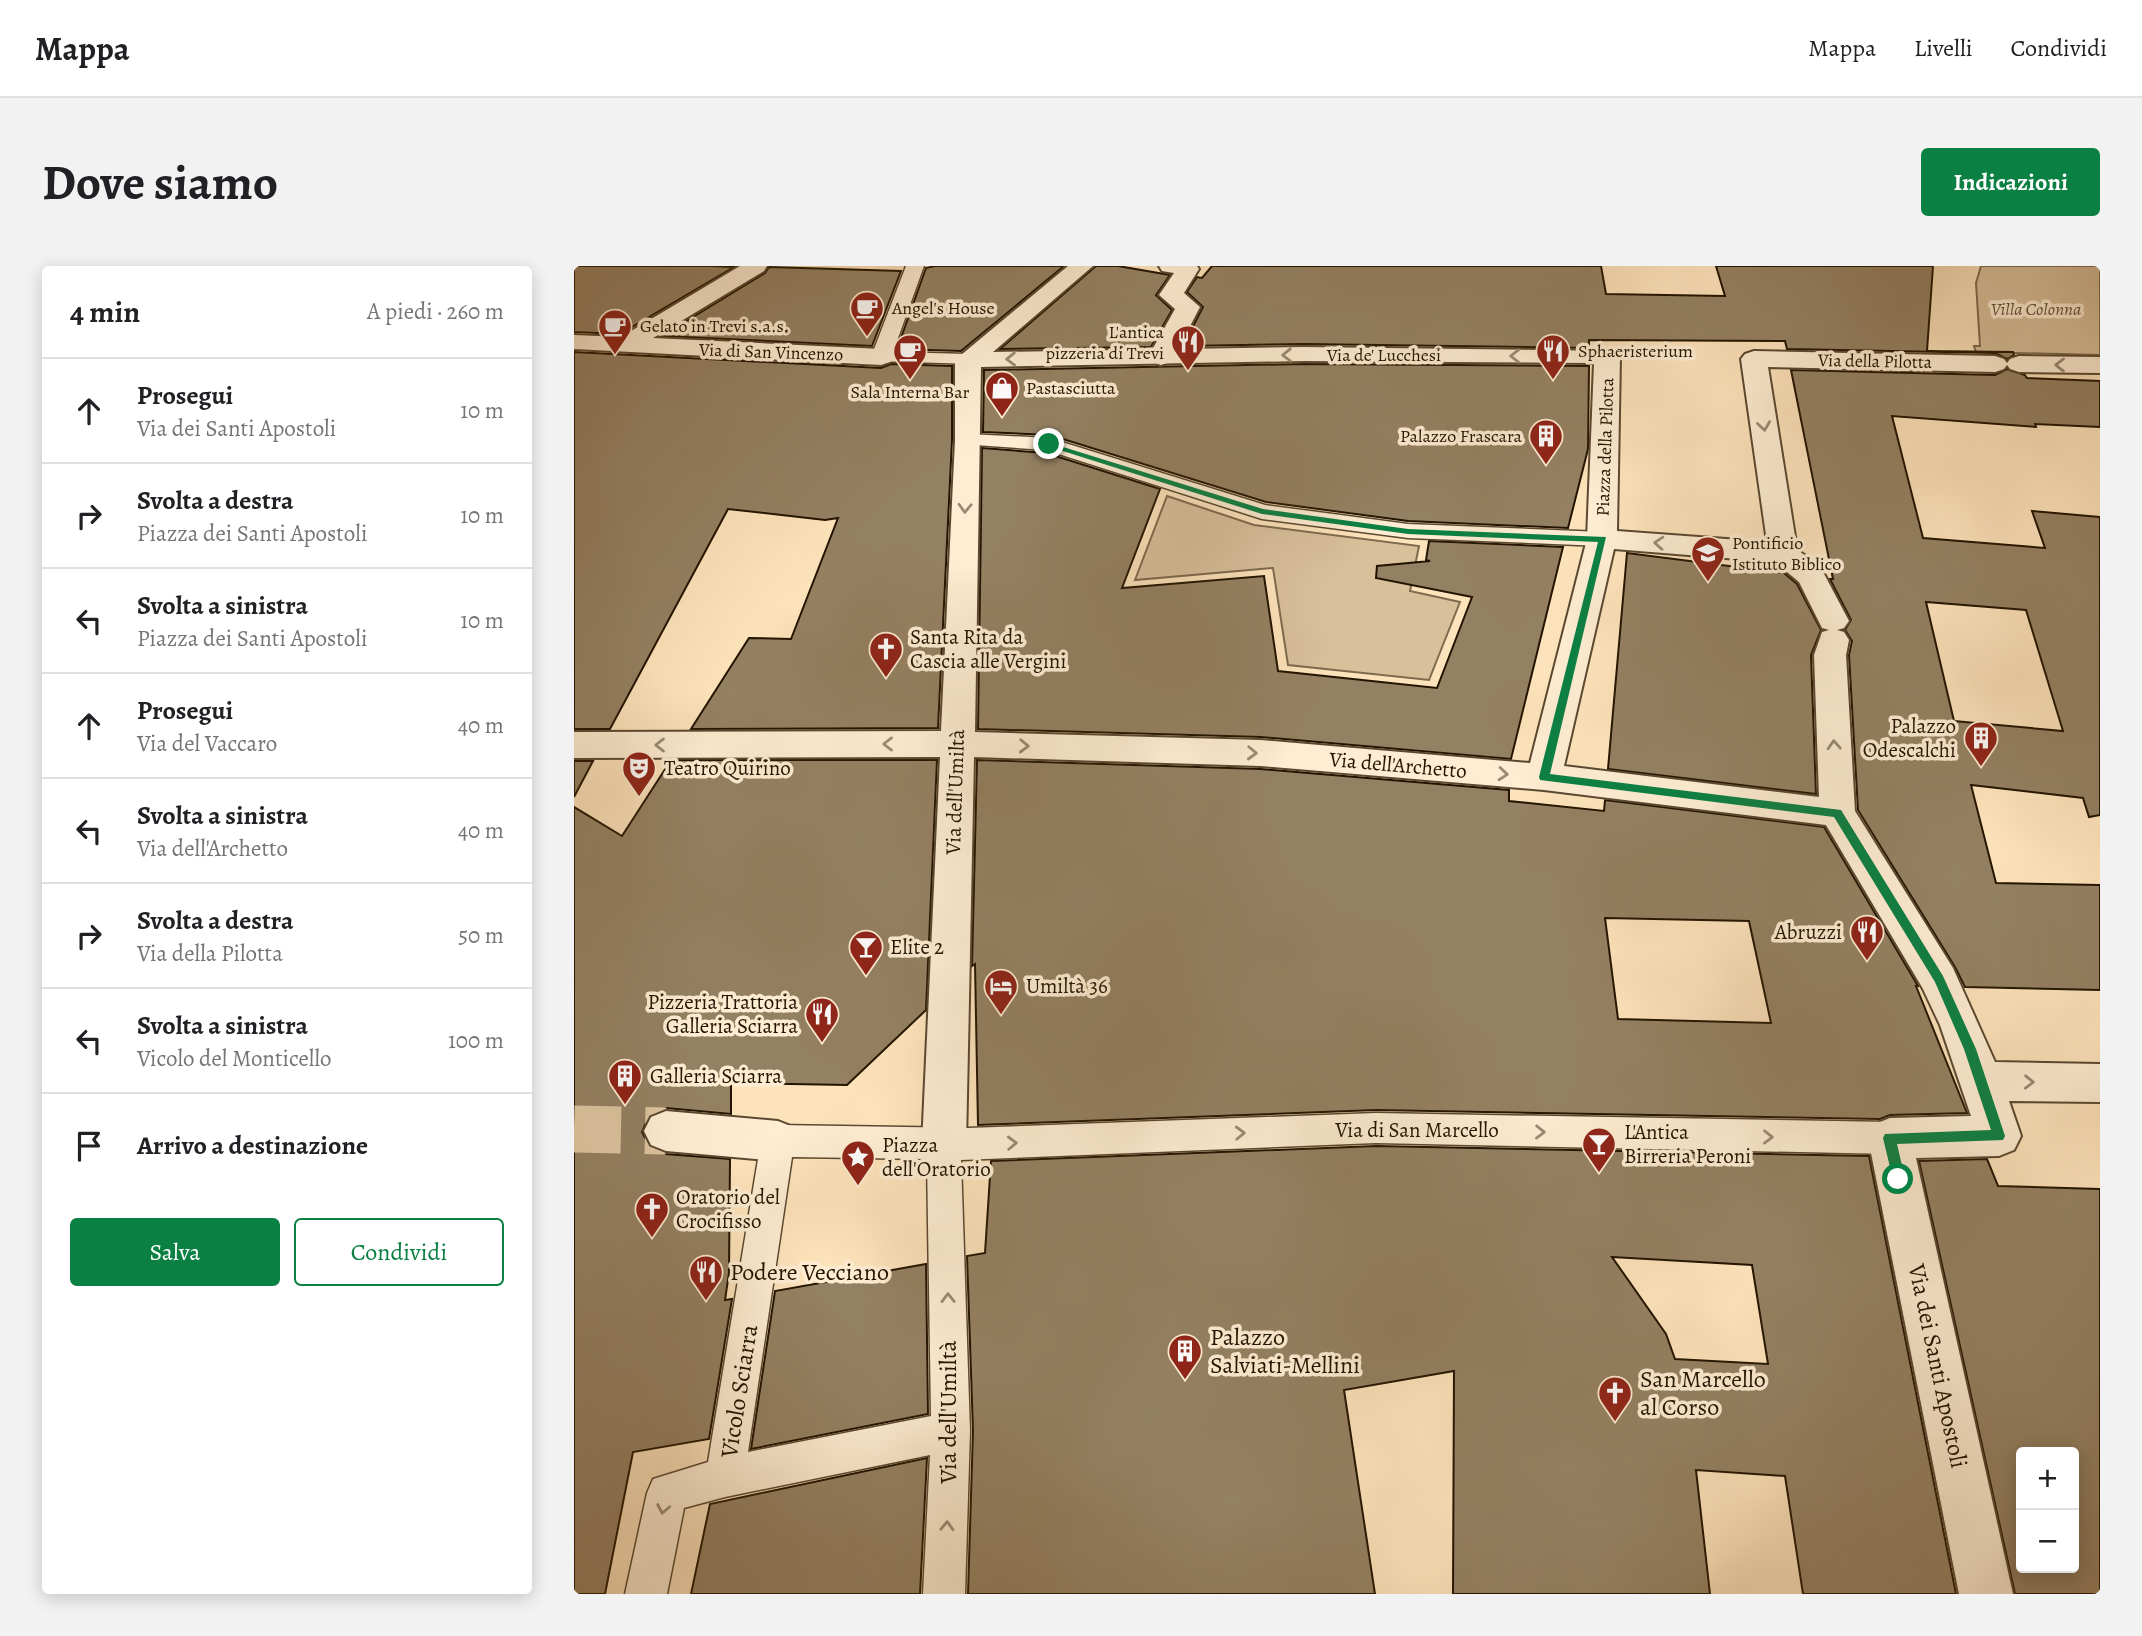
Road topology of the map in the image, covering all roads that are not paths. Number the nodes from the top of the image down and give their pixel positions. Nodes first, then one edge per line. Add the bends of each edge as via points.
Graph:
1 (756, 266) edge
2 (915, 266) edge
3 (1082, 266) edge
4 (1170, 266) edge
5 (574, 342) edge
6 (623, 346) junction
7 (1607, 356) joint
8 (881, 357) junction
9 (1161, 357) junction
10 (968, 360) junction
11 (2100, 365) edge
12 (968, 440) junction
13 (1602, 539) junction
14 (1783, 553) junction
15 (956, 744) junction
16 (574, 745) edge
17 (1544, 777) junction
18 (1837, 813) junction
19 (1981, 1081) junction
20 (2100, 1083) edge
21 (666, 1131) tunnel mouth
22 (1890, 1138) junction
23 (778, 1141) junction
24 (944, 1145) junction
25 (951, 1431) junction
26 (725, 1477) junction
27 (646, 1594) edge
28 (944, 1594) edge
29 (1986, 1594) edge

1 - 6 street
2 - 8 lane
3 - 10 street
4 - 9 street via 1188,269 1171,295 1188,307
5 - 6 street, Via di San Vincenzo
6 - 8 street, Via di San Vincenzo
7 -> 9 street, Via de' Lucchesi
7 - 13 street, Piazza della Pilotta
8 - 10 lane, Via di San Vincenzo
9 -> 10 street, Via de' Lucchesi
10 - 12 street, Via dell'Umiltà
11 -> 14 street, Via della Pilotta via 1755,359
12 - 13 lane via 1049,444 1262,512 1408,531
12 -> 15 street, Via dell'Umiltà
14 -> 13 street, Piazza della Pilotta
13 - 17 street
18 -> 14 street via 1829,655 1833,630 1811,577
15 -> 16 street, Via dell'Archetto
15 -> 17 street, Via dell'Archetto via 1261,753
15 - 24 street, Via dell'Umiltà
17 - 18 street, Via dell'Archetto
18 - 19 street via 1939,980
19 -> 20 street
19 - 22 street via 1999,1136
21 - 23 street
24 -> 22 lane, Via di San Marcello via 1376,1128
22 - 29 street, Via dei Santi Apostoli
23 - 24 lane
23 - 26 lane, Vicolo Sciarra
25 -> 24 lane, Via dell'Umiltà
25 - 26 lane
28 -> 25 lane, Via dell'Umiltà
26 -> 27 lane, Vicolo Sciarra via 667,1493

